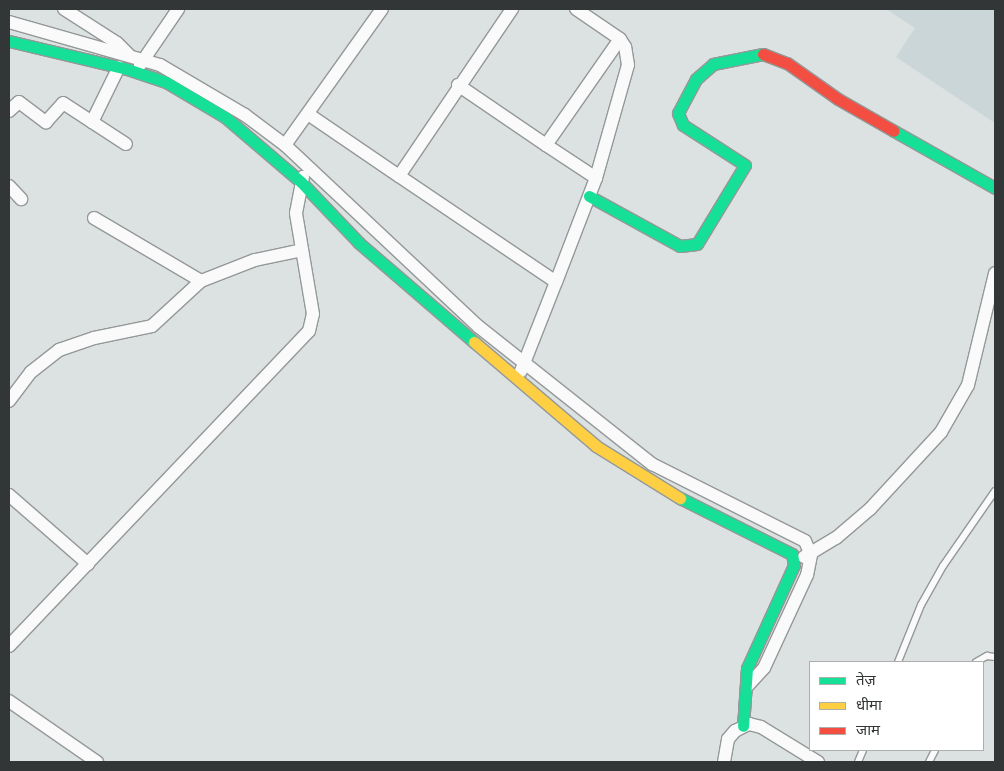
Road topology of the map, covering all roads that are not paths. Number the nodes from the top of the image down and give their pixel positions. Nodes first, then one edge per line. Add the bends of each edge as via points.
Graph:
1 (64, 9) edge
2 (178, 9) edge
3 (382, 9) edge
4 (512, 9) edge
5 (576, 9) edge
6 (9, 22) edge
7 (620, 39) junction
8 (9, 41) edge
9 (136, 58) junction
10 (119, 67) junction
11 (137, 72) junction
12 (458, 85) junction
13 (9, 110) edge
14 (308, 114) junction
15 (92, 122) junction
16 (126, 144) dead end
17 (285, 145) junction
18 (546, 145) junction
19 (307, 166) junction
20 (399, 176) junction
21 (596, 178) junction
22 (301, 182) junction
23 (9, 186) edge
24 (995, 188) edge
25 (21, 199) dead end
26 (598, 201) junction
27 (94, 218) dead end
28 (302, 250) junction
29 (398, 250) junction
30 (386, 267) junction
31 (995, 273) edge
32 (201, 282) junction
33 (556, 282) junction
34 (524, 364) junction
35 (518, 380) junction
36 (11, 394) edge
37 (995, 491) edge
38 (9, 496) edge
39 (810, 555) junction
40 (794, 561) junction
41 (88, 564) junction
42 (11, 640) edge
43 (995, 657) edge
44 (898, 661) edge
45 (978, 661) edge
46 (748, 686) junction
47 (9, 702) edge
48 (743, 726) junction
49 (930, 760) edge
50 (97, 762) edge
51 (724, 762) edge
52 (818, 762) edge
53 (938, 762) edge

1 - 9 street
2 - 9 street
3 - 14 street
4 - 12 street
5 - 7 street
6 - 9 street
7 - 18 street
7 - 21 street via 628,65
8 - 10 street
9 - 11 street
9 - 17 street via 183,76
10 - 11 street
10 - 15 street
11 - 22 street via 184,91 225,117
12 - 18 street
12 - 20 street
13 - 15 street via 19,102 46,122 61,103
14 - 17 street
14 - 20 street
15 - 16 street
17 - 19 street
18 - 21 street
19 - 22 street
19 - 29 street
20 - 33 street
21 - 26 street
22 - 28 street via 296,213
22 - 30 street
23 - 25 street
24 - 26 street via 838,99 787,63 762,54 713,64 696,79 678,112 683,125 745,165 697,244 680,246
26 - 33 street
27 - 32 street
28 - 32 street via 255,260
28 - 41 street via 313,314 303,341
29 - 30 street
29 - 34 street
30 - 35 street
31 - 39 street via 968,385 941,432 870,509
32 - 36 street via 152,326 94,338 59,350 31,372
33 - 34 street
34 - 35 street
34 - 39 street via 652,464 686,484 797,535 804,541
35 - 40 street via 628,469 690,504 787,550
37 - 44 lane via 943,566 921,605
38 - 41 street
39 - 40 street
39 - 46 street via 807,574 764,668
40 - 46 street via 747,668
41 - 42 street
43 - 45 lane via 987,656
46 - 48 street
47 - 50 street
48 - 51 street via 728,739
48 - 52 street via 760,727
49 - 53 lane

